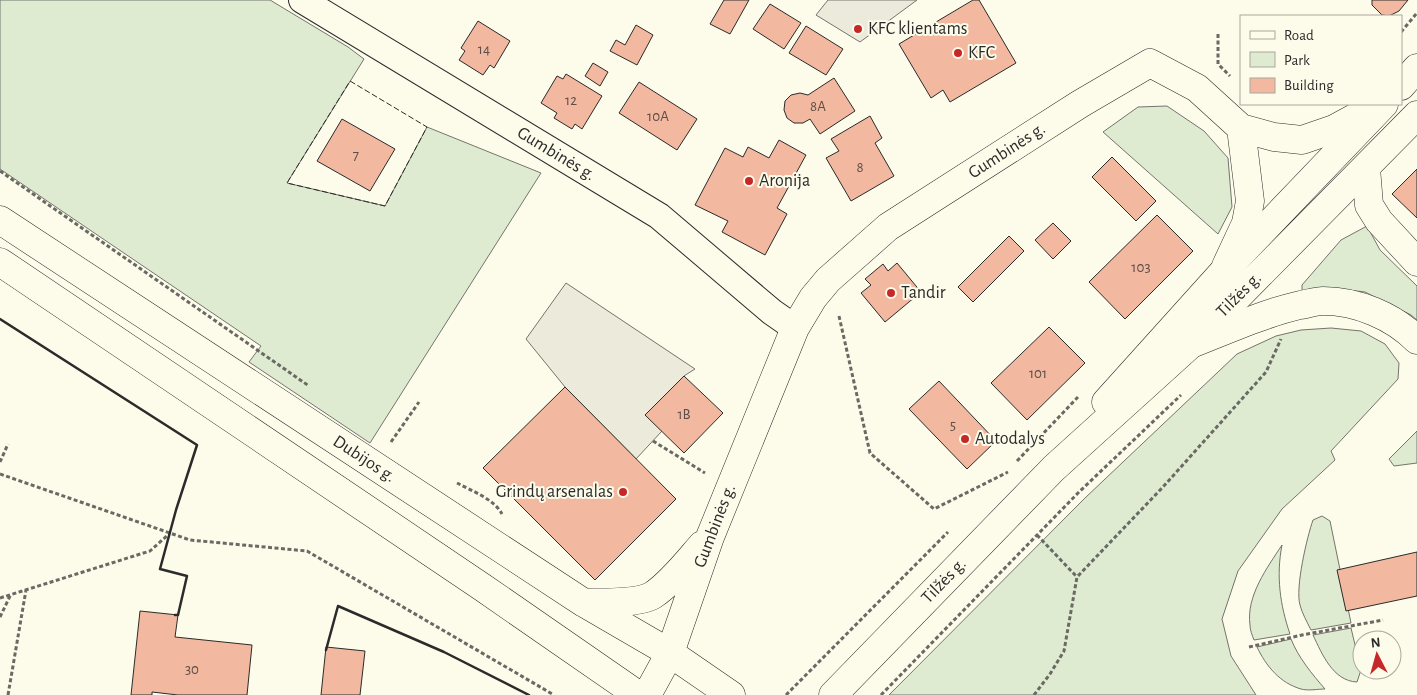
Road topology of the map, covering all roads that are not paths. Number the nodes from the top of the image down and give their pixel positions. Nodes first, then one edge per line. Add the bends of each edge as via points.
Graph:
1 (302, 0) edge
2 (1417, 68) edge
3 (1402, 85) edge
4 (1378, 105) edge
5 (1383, 105) edge
6 (1417, 115) edge
7 (1241, 128) junction
8 (1366, 168) junction
9 (0, 220) edge
10 (0, 262) edge
11 (1417, 262) edge
12 (1224, 270) junction
13 (795, 328) junction
14 (1417, 340) edge
15 (1191, 344) junction
16 (1054, 468) junction
17 (710, 537) junction
18 (584, 603) junction
19 (670, 653) junction
20 (638, 695) edge
21 (647, 695) edge
22 (731, 695) edge
23 (833, 695) edge

1 - 13 street, Gumbinės g. via 659,216
2 - 3 main road
4 - 7 main road via 1334,129 1302,140
5 - 12 main road, Tilžės g.
6 - 8 main road, Tilžės g.
7 - 12 main road via 1250,201 1246,223
7 - 13 main road, Gumbinės g. via 1197,88 1150,64 1080,104 888,227 828,280
8 - 11 main road via 1369,205 1379,222
8 - 15 main road, Tilžės g.
9 - 18 main road, Dubijos g.
10 - 20 main road
12 - 16 main road, Tilžės g. via 1117,388
13 - 17 main road, Gumbinės g.
14 - 15 main road via 1392,320 1366,309 1321,301 1256,318
15 - 16 main road, Tilžės g.
16 - 23 main road, Tilžės g.
17 - 18 main road via 652,596 624,602
17 - 19 main road, Gumbinės g.
18 - 19 main road, Dubijos g.
19 - 21 main road, Gumbinės g.
19 - 22 main road, Dubijos g.

